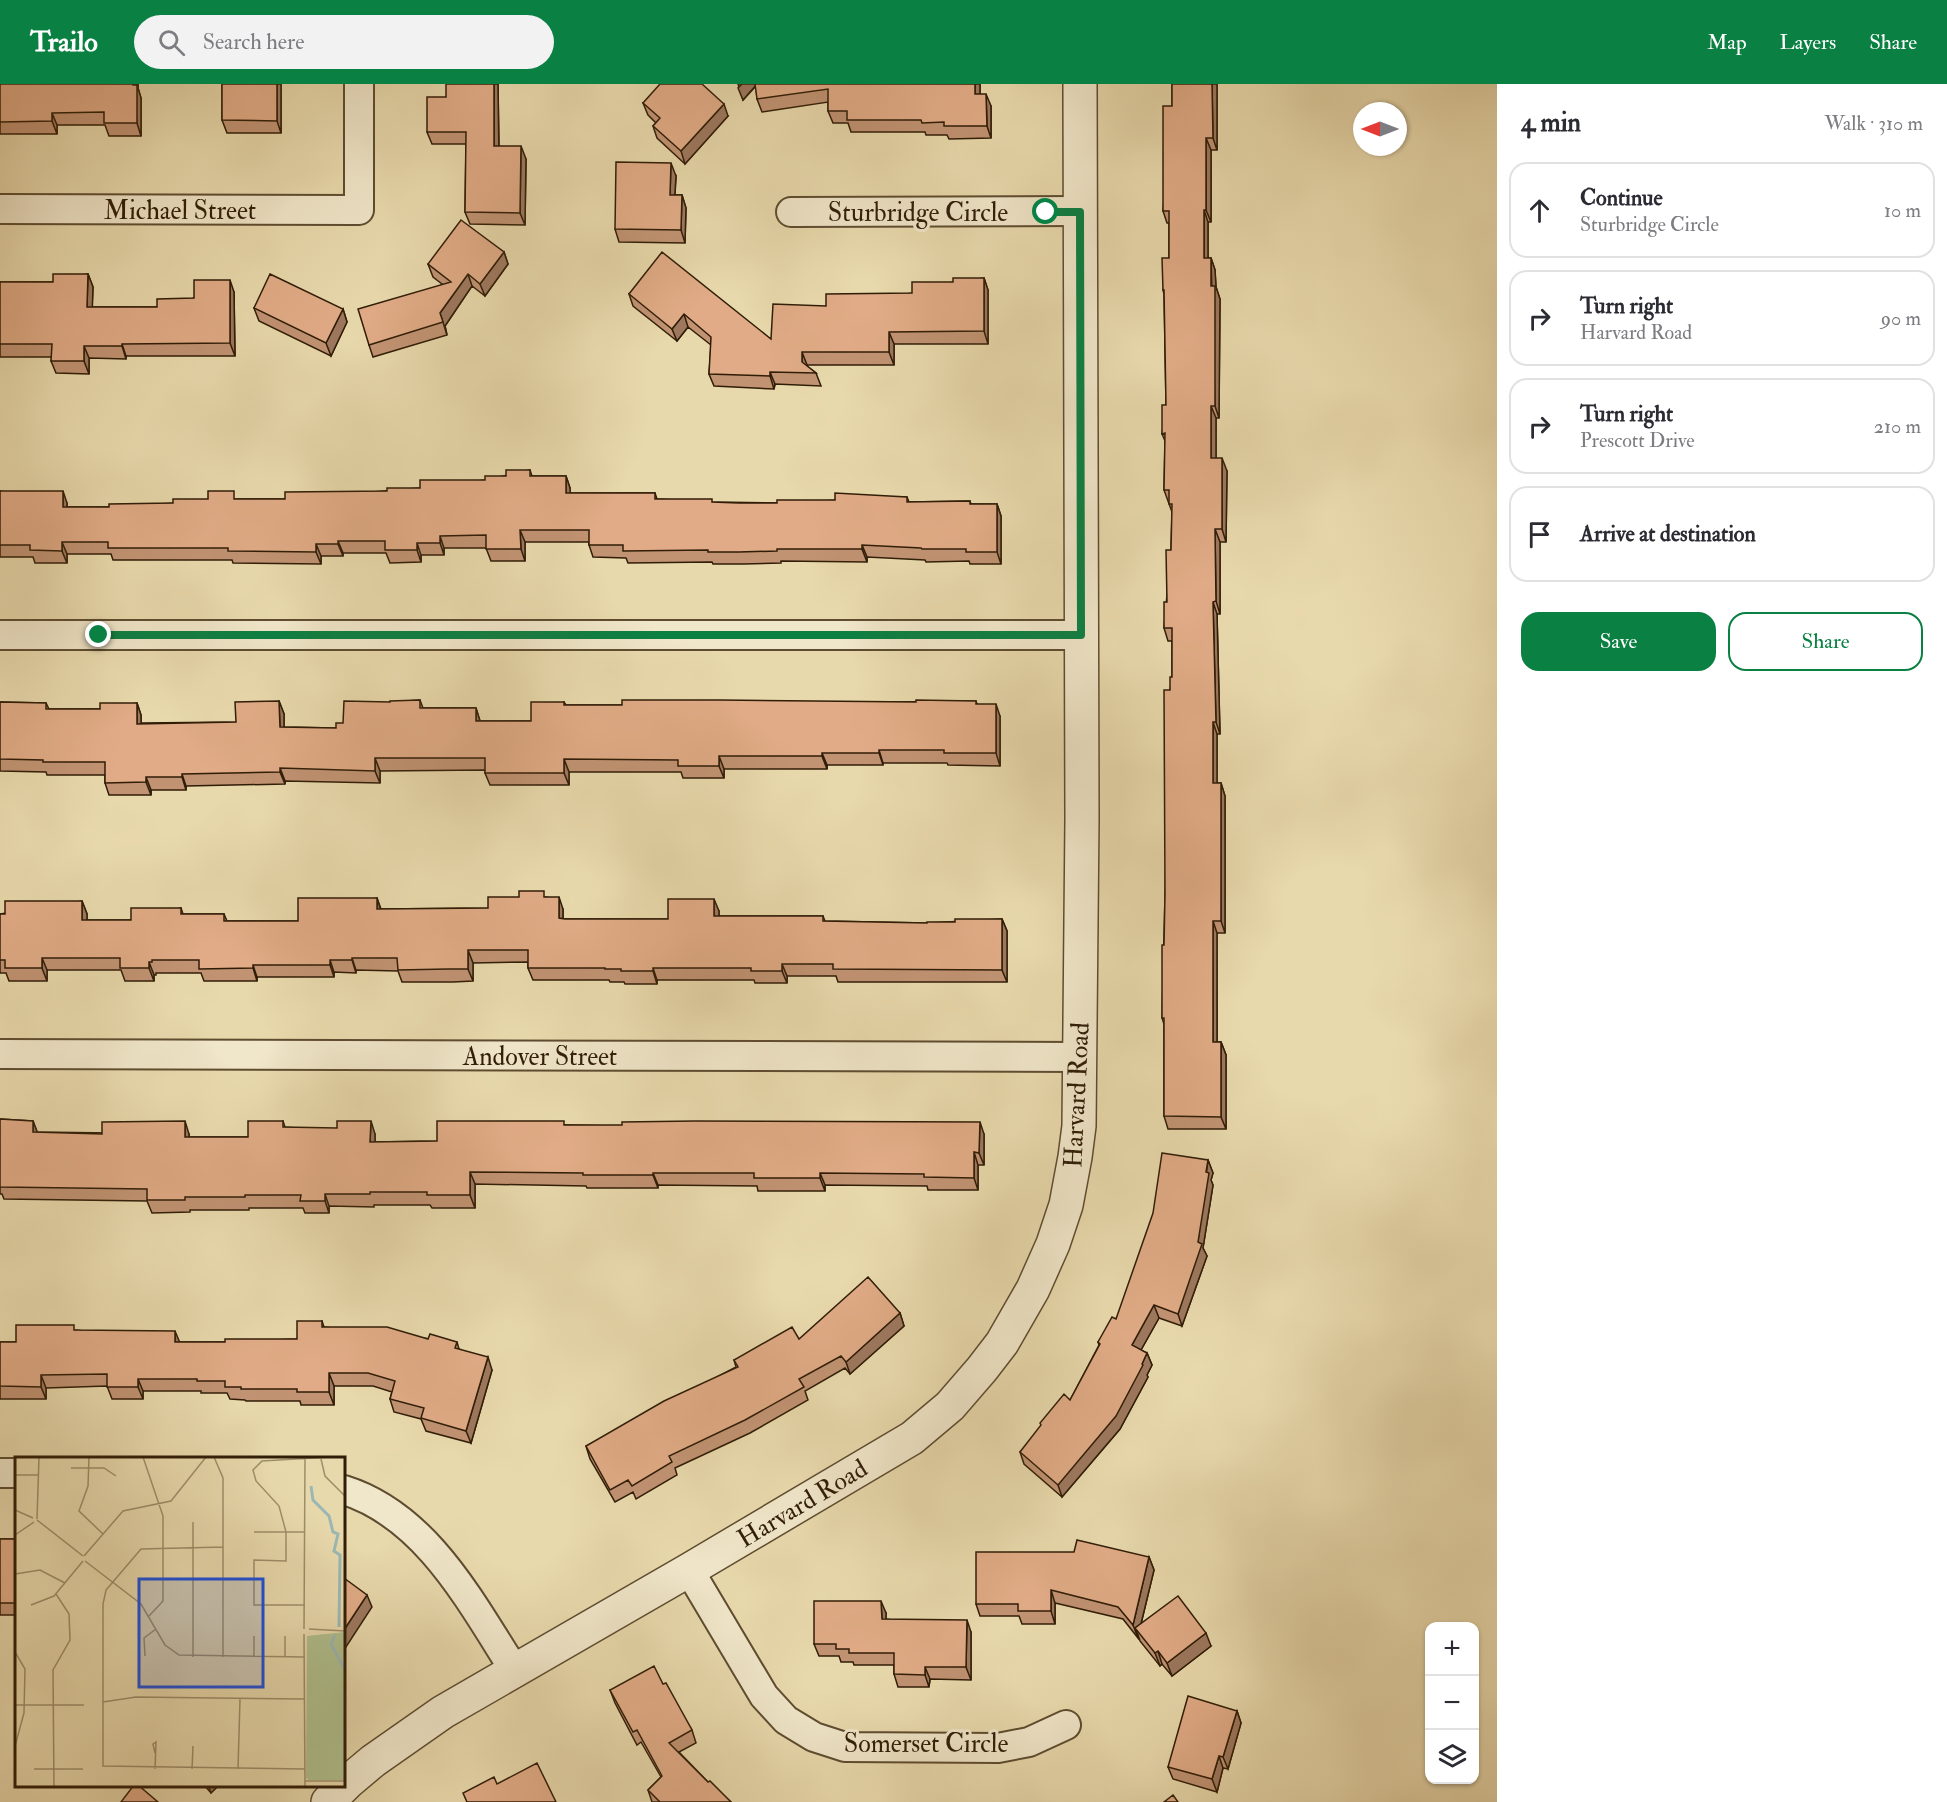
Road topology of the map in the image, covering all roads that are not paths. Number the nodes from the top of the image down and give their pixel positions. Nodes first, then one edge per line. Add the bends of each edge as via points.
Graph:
1 (359, 84) edge
2 (1080, 84) edge
3 (0, 210) edge
4 (791, 212) dead end
5 (1080, 212) junction
6 (0, 635) edge
7 (1081, 635) junction
8 (0, 1054) edge
9 (1080, 1057) junction
10 (345, 1490) edge
11 (689, 1570) junction
12 (515, 1671) junction
13 (1066, 1725) dead end
14 (345, 1785) edge
15 (343, 1787) edge
16 (328, 1802) edge

1 - 3 street, Michael Street via 359,210
2 - 5 street, Harvard Road
4 - 5 street, Sturbridge Circle
5 - 7 street, Harvard Road
6 - 7 street
7 - 9 street, Harvard Road
8 - 9 street, Andover Street
9 - 11 street, Harvard Road via 1079,1126 1066,1205 1033,1289 1002,1343 950,1406 912,1438
10 - 12 street via 380,1507 430,1548
11 - 12 street, Harvard Road
11 - 13 street, Somerset Circle via 764,1696 786,1720 814,1737 845,1747 998,1748 1029,1742
12 - 14 street, Harvard Road via 443,1712
15 - 16 street, Harvard Road

